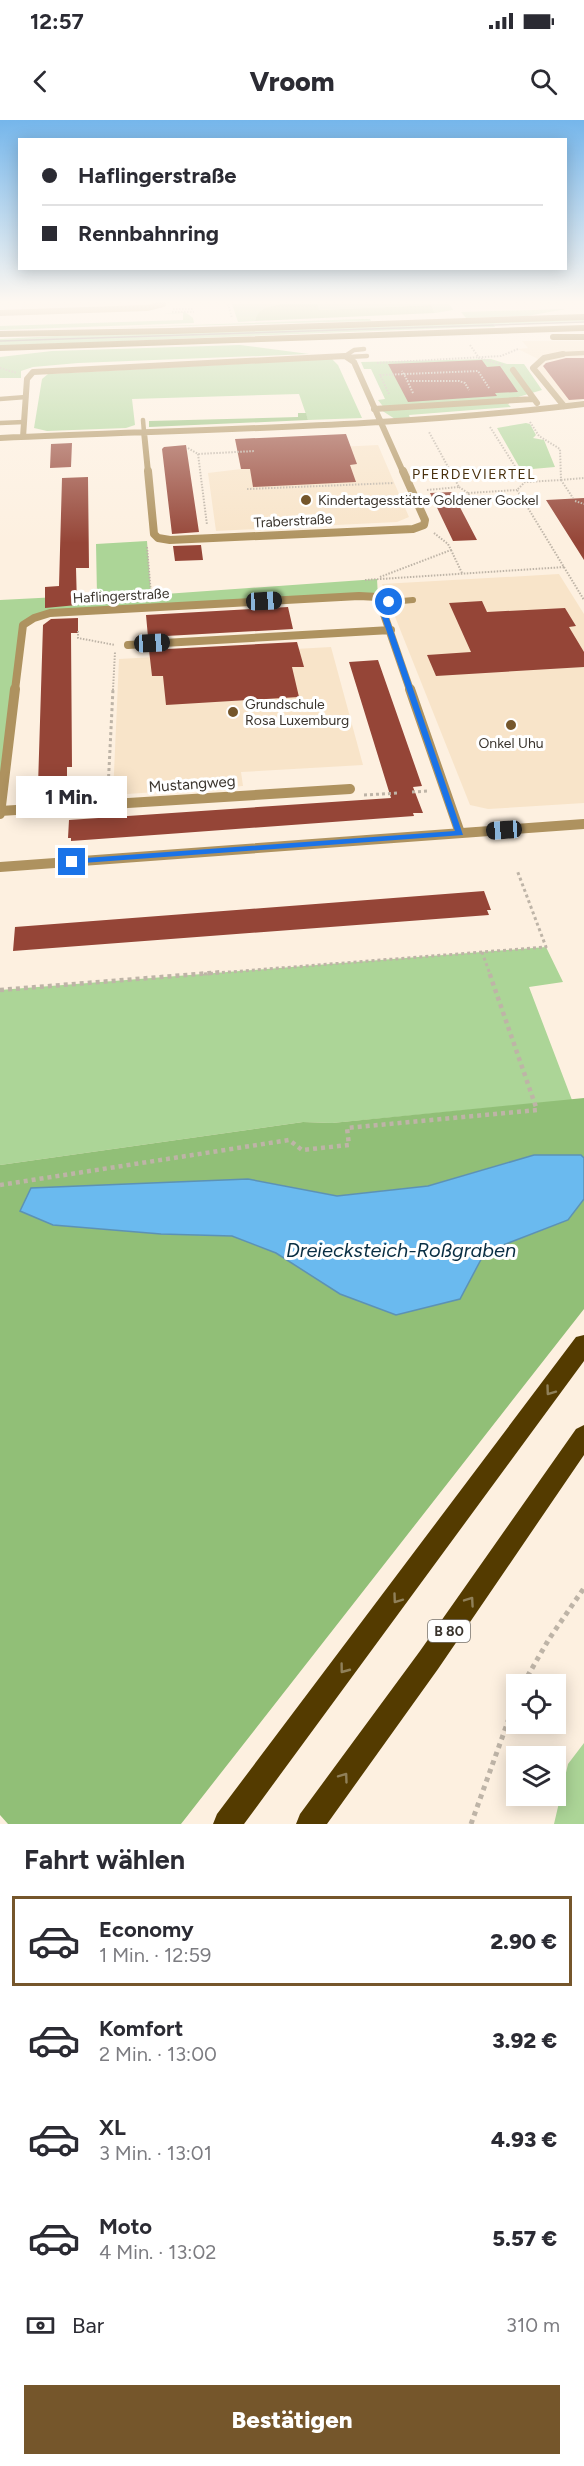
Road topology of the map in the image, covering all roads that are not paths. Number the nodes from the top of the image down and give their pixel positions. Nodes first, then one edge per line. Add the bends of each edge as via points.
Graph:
1 (27, 384) edge
2 (363, 384) edge
3 (522, 384) edge
4 (546, 384) edge
5 (26, 397) junction
6 (0, 399) edge
7 (533, 399) junction
8 (584, 404) edge
9 (564, 406) junction
10 (374, 409) junction
11 (542, 409) junction
12 (143, 420) dead end
13 (24, 422) junction
14 (380, 422) junction
15 (0, 423) edge
16 (144, 432) junction
17 (23, 437) junction
18 (0, 438) edge
19 (413, 600) dead end
20 (380, 603) junction
21 (391, 630) junction
22 (128, 645) dead end
23 (350, 789) road end
24 (0, 813) edge
25 (584, 824) edge
26 (460, 833) junction
27 (0, 867) edge
28 (584, 1344) edge
29 (584, 1436) edge
30 (227, 1824) edge
31 (310, 1824) edge

1 - 5 street
2 - 10 street
3 - 7 street
4 - 9 street
5 - 6 lane
5 - 13 street
7 - 10 street
7 - 11 street
8 - 9 street
9 - 11 street
10 - 14 street
11 - 14 street
12 - 16 lane
13 - 15 lane
13 - 17 street
14 - 16 street
14 - 16 street, Traberstraße via 415,495 424,525 413,529 158,538 154,534
16 - 17 street
17 - 18 street
19 - 20 lane
20 - 21 street
20 - 24 street, Haflingerstraße via 378,597 359,596 50,613 34,618 23,625
21 - 22 street
21 - 26 street
23 - 24 street, Mustangweg
25 - 26 street
26 - 27 street via 406,841 96,864
28 -> 30 highway
31 -> 29 highway, B 80

